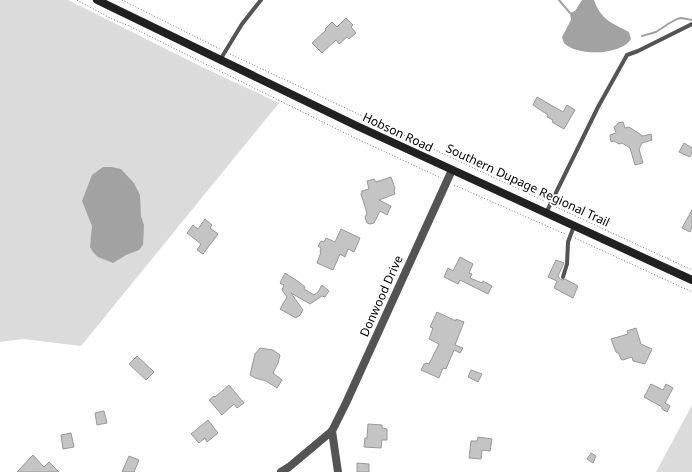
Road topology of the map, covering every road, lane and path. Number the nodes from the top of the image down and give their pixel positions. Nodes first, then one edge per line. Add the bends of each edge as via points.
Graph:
1 (77, 0) edge
2 (97, 0) edge
3 (122, 0) edge
4 (261, 0) edge
5 (692, 24) edge
6 (220, 49) dead end
7 (228, 53) dead end
8 (220, 60) junction
9 (452, 170) junction
10 (438, 177) dead end
11 (550, 204) junction
12 (546, 213) junction
13 (574, 226) junction
14 (692, 270) edge
15 (563, 277) dead end
16 (692, 280) edge
17 (332, 432) junction
18 (281, 472) edge
19 (338, 472) edge

1 - 10 path via 112,20 127,25
2 - 8 main road, Hobson Road
3 - 6 path
4 - 8 lane via 242,24
5 - 11 lane via 626,55
7 - 11 path, Southern Dupage Regional Trail
8 - 9 main road, Hobson Road
9 - 12 main road, Hobson Road
9 - 17 street, Donwood Drive
11 - 12 lane
11 - 14 path, Southern Dupage Regional Trail
12 - 13 main road, Hobson Road
13 - 15 lane via 568,242 567,264
13 - 16 main road, Hobson Road
17 - 18 street
17 - 19 street

